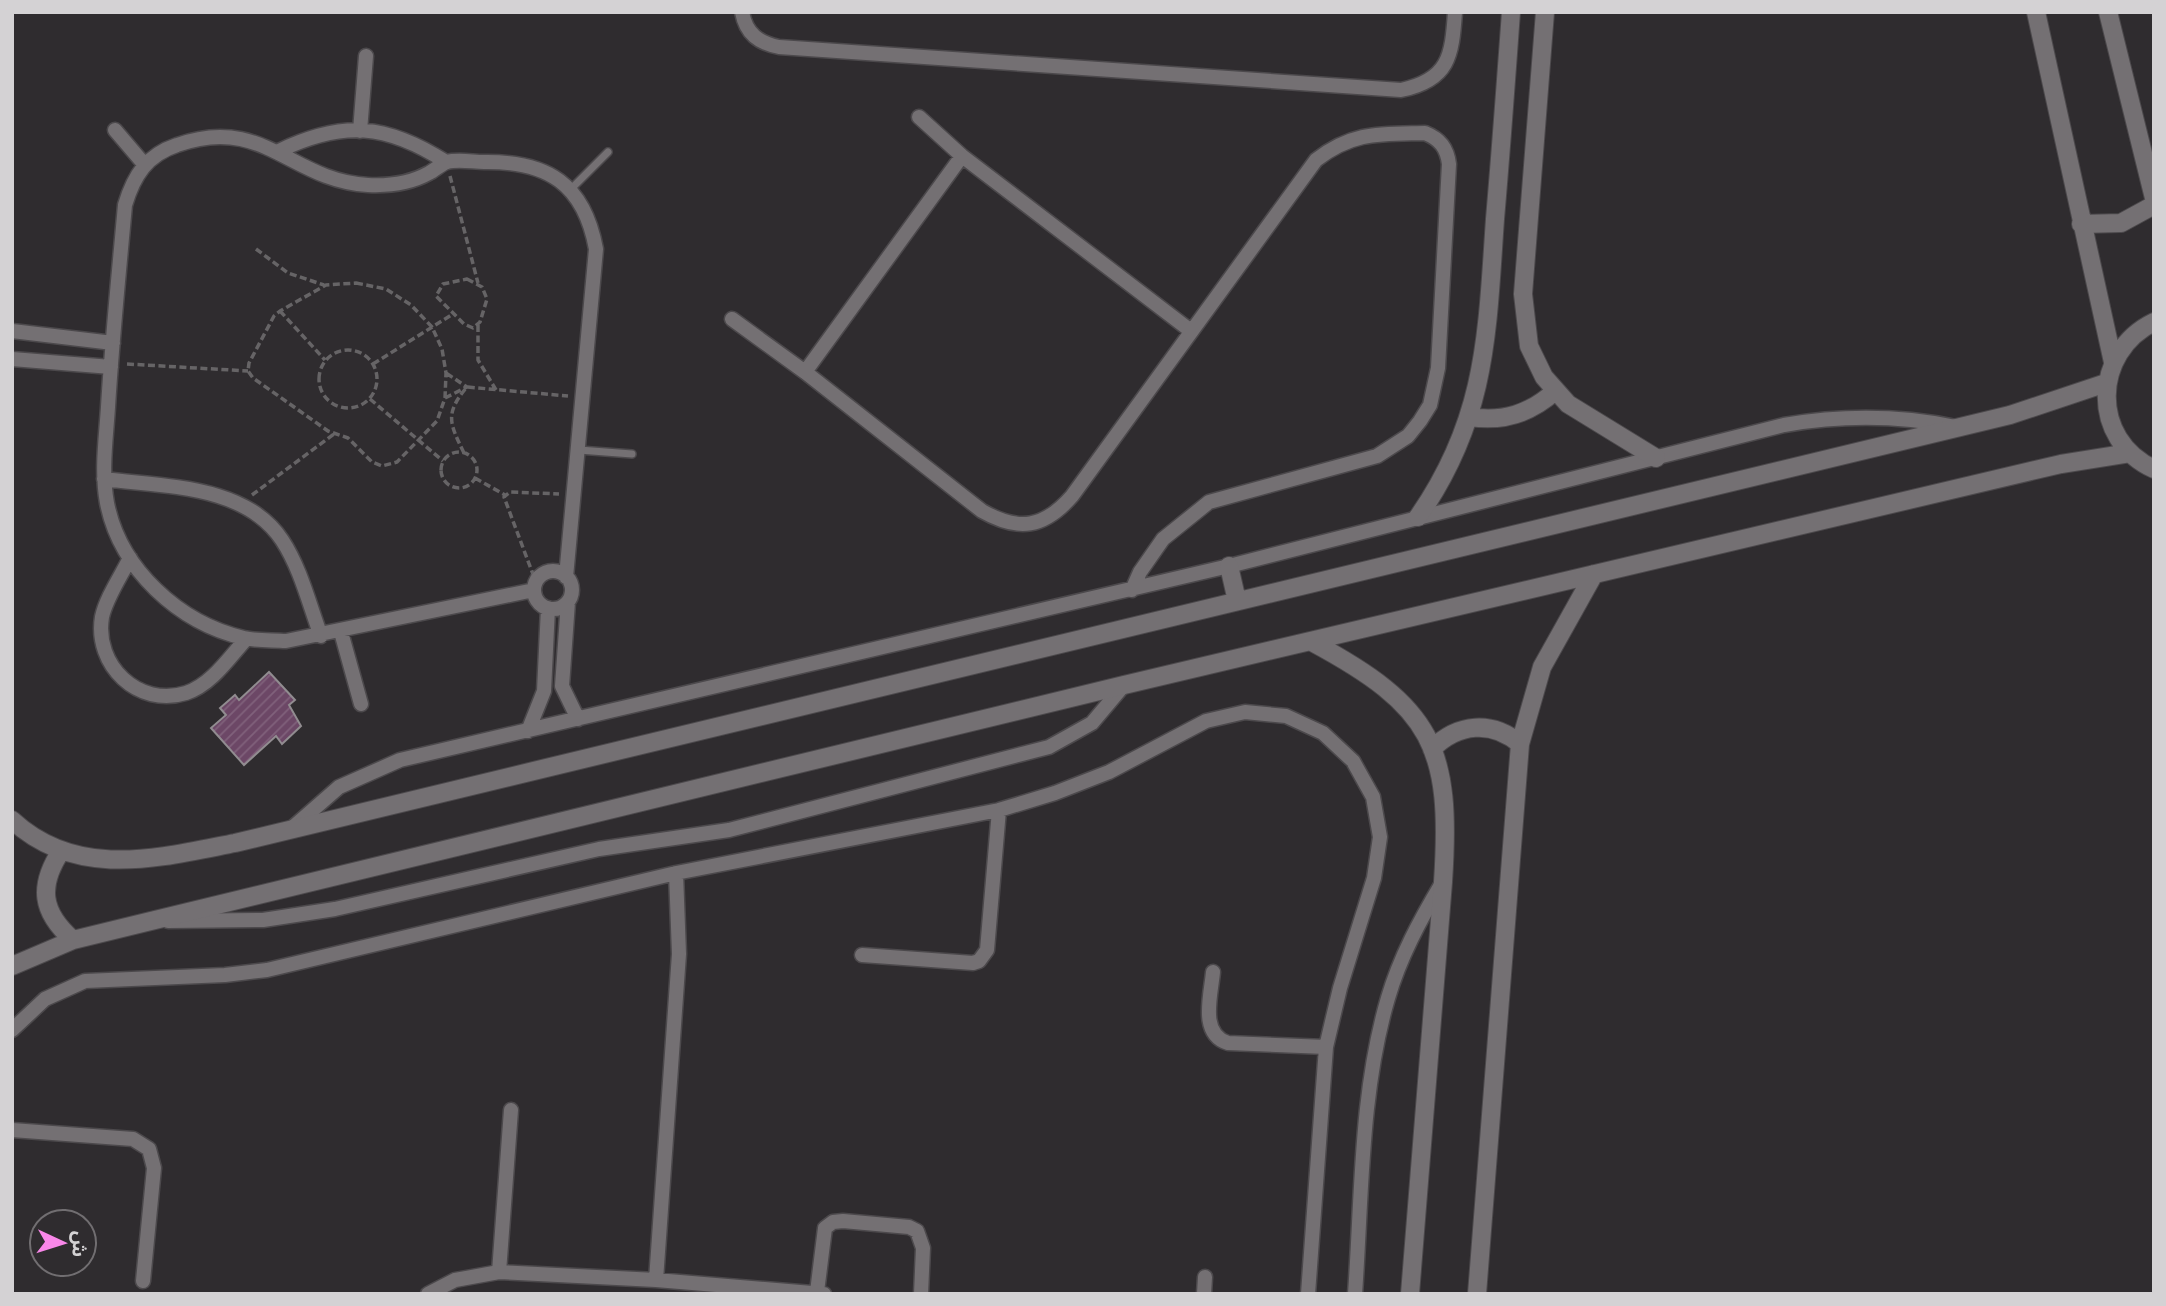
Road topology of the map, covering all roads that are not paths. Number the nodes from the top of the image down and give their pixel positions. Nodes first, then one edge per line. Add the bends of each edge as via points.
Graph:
1 (742, 12) edge
2 (1455, 12) edge
3 (1511, 12) edge
4 (1545, 12) edge
5 (2036, 12) edge
6 (2108, 12) edge
7 (366, 55) dead end
8 (919, 117) dead end
9 (115, 130) dead end
10 (360, 131) junction
11 (279, 151) junction
12 (608, 152) dead end
13 (962, 156) junction
14 (446, 162) junction
15 (144, 164) junction
16 (570, 190) junction
17 (2154, 198) edge
18 (2154, 205) edge
19 (2081, 224) junction
20 (732, 319) dead end
21 (2154, 322) edge
22 (12, 331) edge
23 (1191, 331) junction
24 (113, 343) junction
25 (12, 359) edge
26 (2112, 362) junction
27 (111, 365) junction
28 (805, 372) junction
29 (2106, 383) junction
30 (1555, 391) junction
31 (1470, 417) junction
32 (1956, 427) junction
33 (579, 450) junction
34 (2130, 453) junction
35 (632, 454) dead end
36 (1656, 458) junction
37 (2154, 469) edge
38 (104, 479) junction
39 (1418, 517) junction
40 (130, 558) junction
41 (1229, 566) junction
42 (1594, 574) junction
43 (566, 577) junction
44 (535, 586) junction
45 (1132, 590) junction
46 (1237, 601) junction
47 (568, 602) junction
48 (548, 608) junction
49 (341, 632) junction
50 (321, 636) junction
51 (246, 639) junction
52 (1312, 642) junction
53 (1124, 685) junction
54 (361, 704) dead end
55 (578, 719) junction
56 (528, 731) junction
57 (1520, 744) junction
58 (1432, 749) junction
59 (999, 810) junction
60 (12, 820) edge
61 (291, 829) junction
62 (61, 851) junction
63 (676, 873) junction
64 (1443, 882) junction
65 (155, 920) junction
66 (73, 940) junction
67 (862, 955) dead end
68 (12, 966) edge
69 (1213, 972) dead end
70 (12, 1030) edge
71 (1326, 1046) junction
72 (511, 1110) dead end
73 (12, 1130) edge
74 (499, 1272) junction
75 (1205, 1277) dead end
76 (656, 1280) junction
77 (143, 1281) dead end
78 (820, 1293) edge
79 (428, 1294) edge
80 (922, 1294) edge
81 (1204, 1294) edge
82 (1308, 1294) edge
83 (1355, 1294) edge
84 (1410, 1294) edge
85 (1477, 1294) edge

1 - 2 street via 752,36 779,47 1401,90 1419,86 1444,68 1452,48
3 - 31 street via 1485,351
4 - 30 street via 1523,312 1529,346
5 - 19 street
6 - 17 street
7 - 10 street
8 - 13 street
9 - 15 street
10 - 11 street via 315,135
10 - 14 street via 399,136
11 - 14 street via 321,175 368,185 415,180
11 - 15 street via 255,141 205,136 161,151
12 - 16 lane
13 - 23 street
13 - 28 street
14 - 16 street via 516,162 554,177
15 - 24 street via 131,183 125,205
16 - 33 street via 588,218 596,249
18 - 19 street via 2121,223
19 - 26 street
20 - 28 street
21 - 26 street via 2129,339
22 - 24 street
23 - 28 street via 1058,512 1040,522 1020,525 982,511
23 - 45 street via 1327,151 1362,135 1425,133 1443,144 1449,164 1438,368 1430,405 1420,421 1393,448 1377,456 1209,502 1163,539
24 - 27 street
25 - 27 street
26 - 29 street
27 - 38 street
29 - 32 street via 2042,406
29 - 34 street via 2109,421
30 - 31 street via 1510,417
30 - 36 street via 1583,415
31 - 39 street via 1451,464
32 - 36 street via 1907,418 1833,418 1784,425
32 - 46 street
33 - 35 lane
33 - 43 street
34 - 37 street
34 - 42 street via 2061,464
36 - 39 street
38 - 40 street via 116,532
38 - 50 street via 215,494 263,519 295,565
39 - 41 street
40 - 51 street via 155,588 192,618
40 - 51 street via 103,615 101,638 107,660 121,679 141,691 163,696 187,693 207,682
41 - 45 street
41 - 46 street
42 - 52 street
42 - 57 street via 1542,667
43 - 44 street via 550,572
43 - 47 street via 572,589
44 - 48 street via 538,602
44 - 49 street
45 - 55 street
46 - 61 street
47 - 48 street
47 - 55 street via 562,687
48 - 56 street via 544,691
49 - 50 street
49 - 54 street
50 - 51 street via 286,641
52 - 53 street
52 - 58 street via 1384,685 1412,713
53 - 65 street
53 - 65 street via 1092,723 1049,747 729,830 599,849 299,916 227,922
55 - 56 street
56 - 61 street via 378,767 339,787
57 - 58 street via 1502,731 1469,727
57 - 85 street
58 - 64 street via 1447,809
59 - 63 street
59 - 67 street via 984,956 973,963
59 - 71 street via 1100,776 1225,715 1266,713 1323,733 1364,778 1373,797 1380,837 1374,878
60 - 62 street
61 - 62 street via 144,860 104,860
62 - 66 street via 50,868 47,898 57,926
63 - 70 street via 267,970 85,981 45,999
63 - 76 street via 679,954
64 - 83 street via 1403,957 1378,1037
64 - 84 street
65 - 66 street
66 - 68 street
69 - 71 street via 1209,1025 1215,1037 1228,1043
71 - 82 street
72 - 74 street
73 - 77 street via 133,1139 149,1149 154,1168
74 - 76 street
74 - 79 street via 456,1280
75 - 81 street
76 - 78 street
78 - 80 street via 825,1228 844,1221 917,1231 923,1248

